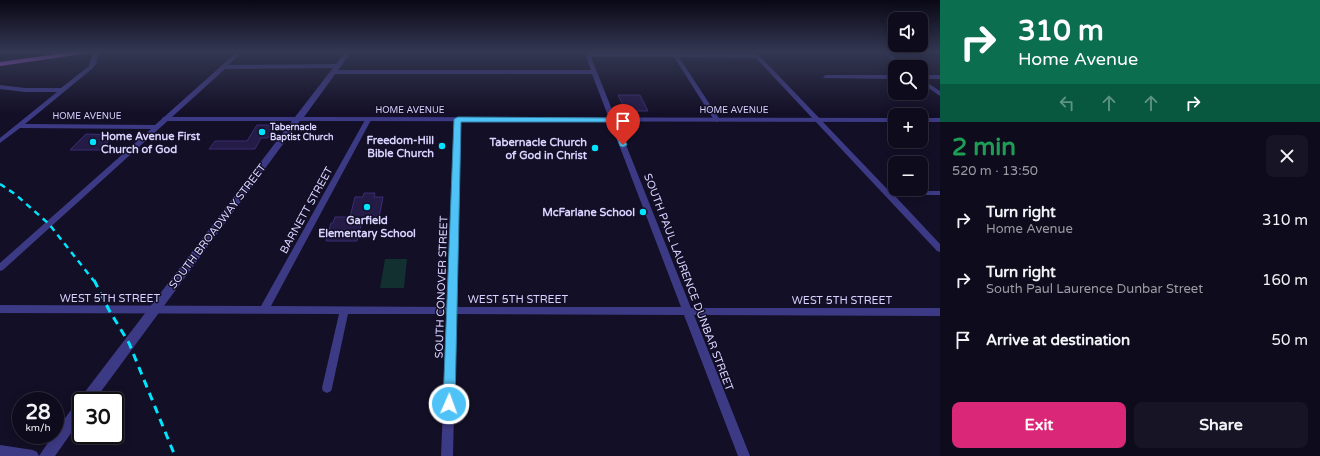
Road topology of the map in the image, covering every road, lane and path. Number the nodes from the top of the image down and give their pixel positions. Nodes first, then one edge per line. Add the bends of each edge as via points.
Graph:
1 (84, 72) edge
2 (218, 72) edge
3 (333, 72) edge
4 (594, 72) edge
5 (686, 72) edge
6 (773, 72) edge
7 (826, 77) dead end
8 (888, 77) edge
9 (940, 77) edge
10 (928, 78) edge
11 (928, 84) edge
12 (0, 87) edge
13 (62, 90) junction
14 (940, 94) edge
15 (166, 119) junction
16 (458, 119) junction
17 (297, 120) junction
18 (368, 120) junction
19 (614, 120) junction
20 (717, 120) junction
21 (818, 120) junction
22 (888, 120) edge
23 (928, 120) edge
24 (940, 120) edge
25 (18, 126) junction
26 (157, 126) junction
27 (0, 141) edge
28 (887, 193) junction
29 (940, 193) edge
30 (940, 249) edge
31 (0, 268) edge
32 (0, 309) edge
33 (154, 310) junction
34 (264, 310) junction
35 (344, 311) junction
36 (452, 311) junction
37 (686, 311) junction
38 (940, 312) edge
39 (326, 388) dead end
40 (93, 392) edge
41 (72, 420) edge
42 (0, 451) edge
43 (33, 456) edge
44 (46, 456) edge
45 (447, 456) edge
46 (744, 456) edge

1 - 13 street
2 - 15 street
3 - 17 street, SOUTH BROADWAY STREET
4 - 19 street, SOUTH PAUL LAURENCE DUNBAR STREET
5 - 20 street
6 - 21 street
7 - 8 street
9 - 10 street
11 - 14 street
12 - 13 street
13 - 25 street
15 - 17 street, HOME AVENUE
15 - 26 street
16 - 18 street, HOME AVENUE
16 - 19 street, HOME AVENUE
16 - 36 street, SOUTH CONOVER STREET
17 - 18 street, HOME AVENUE
17 - 33 street, SOUTH BROADWAY STREET
18 - 34 street, BARNETT STREET
19 - 20 street, HOME AVENUE
19 - 37 street, SOUTH PAUL LAURENCE DUNBAR STREET
20 - 21 street, HOME AVENUE
21 - 22 street, HOME AVENUE
21 - 28 street
23 - 24 street
25 - 26 street, HOME AVENUE
25 - 27 street
26 - 31 street
28 - 29 street
28 - 30 street
32 - 33 street, WEST 5TH STREET
33 - 34 street, WEST 5TH STREET
33 - 40 street, SOUTH BROADWAY STREET
34 - 35 street, WEST 5TH STREET
35 - 36 street, WEST 5TH STREET
35 - 39 street
36 - 37 street, WEST 5TH STREET
36 - 45 street, SOUTH CONOVER STREET
37 - 38 street, WEST 5TH STREET
37 - 46 street, SOUTH PAUL LAURENCE DUNBAR STREET
41 - 44 street
42 - 43 street

